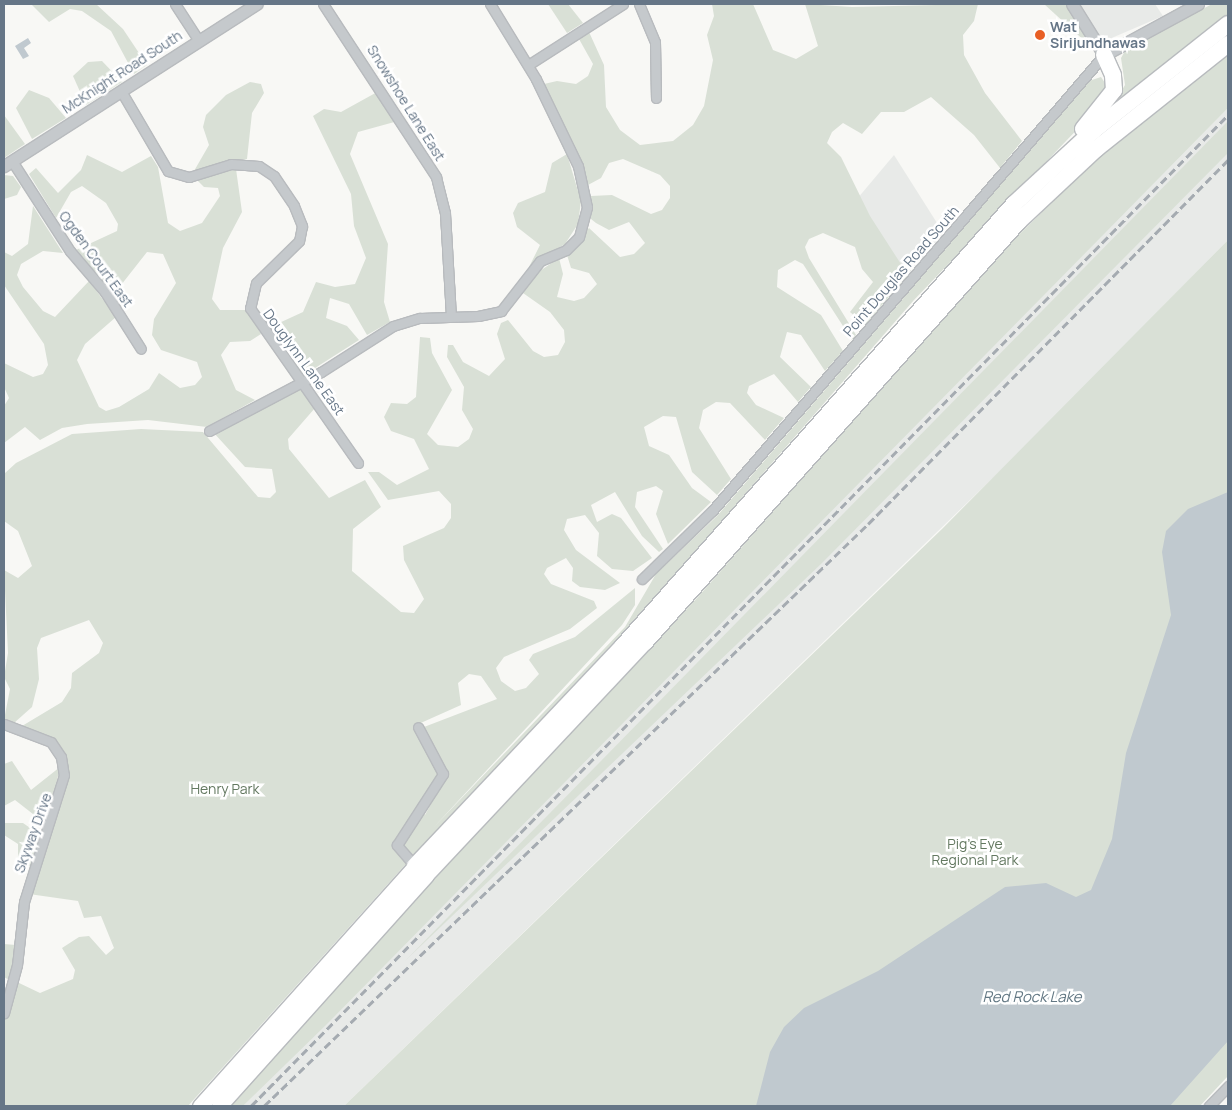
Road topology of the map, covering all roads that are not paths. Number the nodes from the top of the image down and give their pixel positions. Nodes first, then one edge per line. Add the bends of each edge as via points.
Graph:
1 (175, 4) edge
2 (256, 4) edge
3 (323, 4) edge
4 (490, 4) edge
5 (623, 4) edge
6 (639, 4) edge
7 (1072, 4) edge
8 (1198, 4) edge
9 (1228, 24) edge
10 (199, 40) junction
11 (1228, 44) edge
12 (1104, 55) junction
13 (528, 65) junction
14 (121, 91) junction
15 (656, 98) dead end
16 (8, 164) edge
17 (1022, 196) junction
18 (451, 316) junction
19 (141, 349) dead end
20 (299, 383) junction
21 (209, 431) dead end
22 (358, 463) dead end
23 (642, 579) dead end
24 (4, 724) edge
25 (418, 727) dead end
26 (420, 870) junction
27 (4, 1013) edge
28 (1228, 1086) edge
29 (200, 1106) edge
30 (219, 1106) edge
31 (1209, 1106) edge

1 - 10 street
2 - 10 street, McKnight Road South
3 - 18 street, Snowshoe Lane East via 436,176 446,219
4 - 13 street
5 - 13 street
6 - 15 street via 655,42
7 - 12 street
8 - 12 street, Point Douglas Road South
9 - 17 highway via 1099,126
10 - 14 street, McKnight Road South
11 - 26 highway via 1109,138 1024,216 645,642
12 - 17 highway via 1113,75 1113,92
12 - 23 street, Point Douglas Road South via 717,506
13 - 18 street via 567,141 584,186 586,221 573,244 540,261 501,311
14 - 16 street, McKnight Road South
14 - 20 street, Douglynn Lane East via 168,172 189,177 231,164 259,166 274,176 294,206 302,226 299,241 289,255 260,278 250,305
16 - 19 street, Ogden Court East via 70,251 106,292
17 - 26 highway
18 - 20 street via 393,326
20 - 21 street
20 - 22 street, Douglynn Lane East
24 - 27 street, Skyway Drive via 51,742 61,757 64,775 24,902 17,965
25 - 26 street via 444,774 396,845
26 - 29 highway
26 - 30 highway
28 - 31 street

